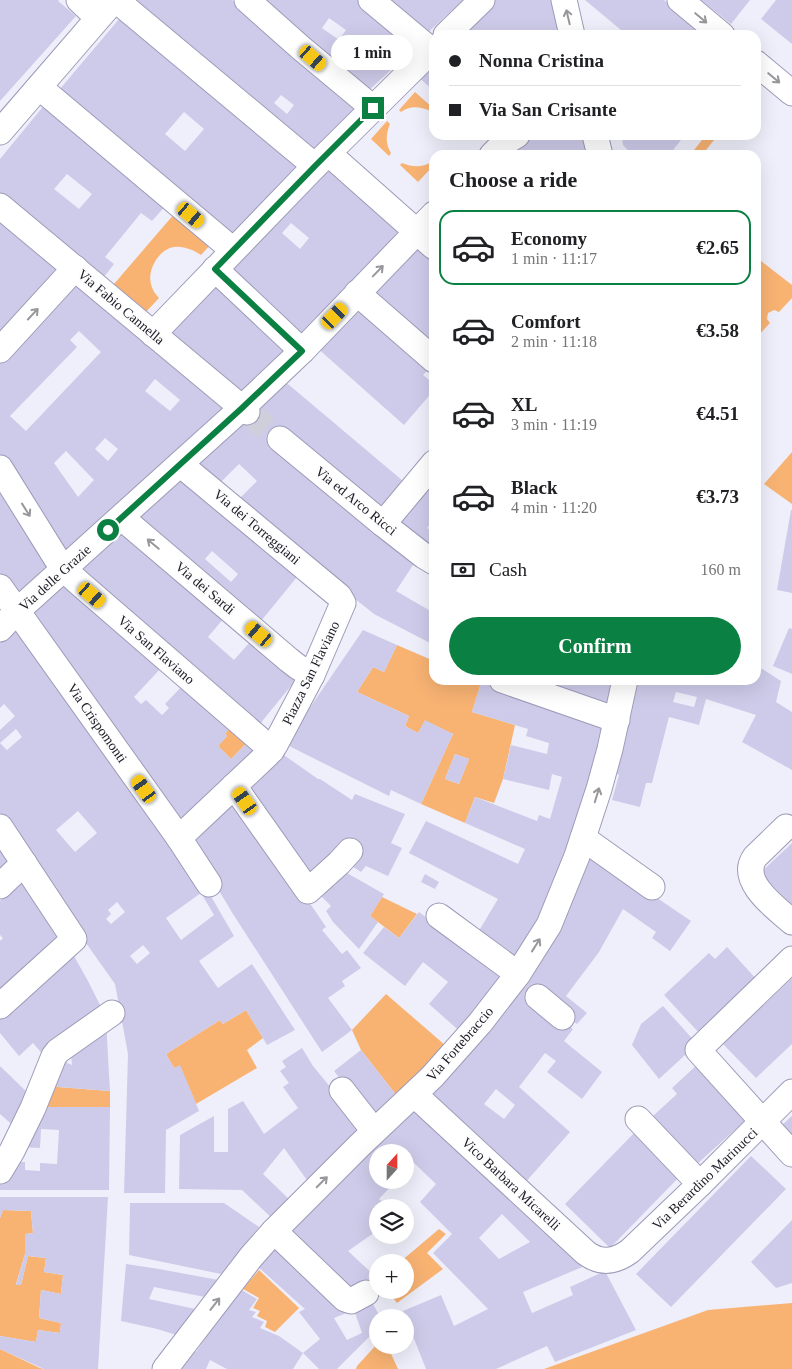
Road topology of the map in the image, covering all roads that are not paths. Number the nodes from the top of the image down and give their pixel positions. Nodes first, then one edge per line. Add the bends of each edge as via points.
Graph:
1 (78, 0) edge
2 (247, 0) edge
3 (371, 0) edge
4 (482, 0) edge
5 (564, 0) edge
6 (680, 0) edge
7 (109, 6) edge
8 (451, 30) edge
9 (571, 30) edge
10 (716, 30) edge
11 (429, 39) edge
12 (429, 52) edge
13 (761, 68) edge
14 (39, 87) junction
15 (792, 93) edge
16 (373, 108) junction
17 (0, 132) edge
18 (508, 140) edge
19 (497, 150) edge
20 (321, 159) junction
21 (0, 206) edge
22 (425, 239) edge
23 (233, 250) junction
24 (75, 268) junction
25 (215, 269) junction
26 (357, 293) junction
27 (152, 334) junction
28 (0, 350) edge
29 (302, 351) junction
30 (429, 356) edge
31 (244, 410) junction
32 (280, 439) tunnel mouth
33 (180, 464) junction
34 (0, 468) edge
35 (429, 469) edge
36 (122, 518) junction
37 (384, 524) junction
38 (429, 558) edge
39 (64, 569) junction
40 (0, 587) edge
41 (333, 590) joint
42 (18, 611) junction
43 (0, 629) edge
44 (312, 675) junction
45 (516, 685) edge
46 (624, 685) edge
47 (617, 720) junction
48 (269, 752) junction
49 (234, 786) junction
50 (0, 827) edge
51 (786, 827) dead end
52 (179, 838) junction
53 (583, 838) junction
54 (350, 851) dead end
55 (24, 863) junction
56 (209, 884) dead end
57 (0, 886) edge
58 (652, 888) dead end
59 (438, 916) dead end
60 (792, 922) edge
61 (792, 959) edge
62 (517, 978) junction
63 (538, 998) dead end
64 (0, 1006) edge
65 (112, 1013) dead end
66 (562, 1017) dead end
67 (342, 1090) dead end
68 (792, 1092) edge
69 (415, 1095) junction
70 (638, 1119) dead end
71 (763, 1122) junction
72 (374, 1131) junction
73 (792, 1154) edge
74 (0, 1171) edge
75 (700, 1184) junction
76 (274, 1231) junction
77 (613, 1261) joint
78 (366, 1293) dead end
79 (166, 1369) edge

1 - 7 street
2 - 16 street
3 - 11 street
4 - 8 street
9 -> 5 street
6 -> 10 street
7 - 14 street
7 - 20 street
12 - 16 street
13 -> 15 street
14 - 17 street
14 - 23 street
16 - 20 street
18 - 19 street
20 - 22 street
20 - 23 street
21 - 24 street, Via Fabio Cannella
26 -> 22 street, Via delle Grazie
23 - 25 street
24 - 27 street, Via Fabio Cannella
28 -> 24 street
25 - 27 street
25 - 29 street
26 - 29 street, Via delle Grazie
26 - 30 street
27 - 31 street, Via Fabio Cannella
29 - 31 street, Via delle Grazie
31 - 33 street, Via delle Grazie
32 - 37 street, Via ed Arco Ricci
33 - 36 street, Via delle Grazie
33 - 41 street, Via dei Torreggiani
34 -> 39 street, Via San Flaviano
35 - 37 street
36 - 39 street, Via delle Grazie
44 -> 36 street, Via dei Sardi via 289,660
37 - 38 street, Via ed Arco Ricci
39 - 42 street, Via delle Grazie
39 - 48 street, Via San Flaviano
40 - 42 street, Via Crispomonti
41 - 44 street, Piazza San Flaviano via 342,598 342,607
42 - 43 street, Via delle Grazie
42 - 52 street, Via Crispomonti
44 - 48 street, Piazza San Flaviano
45 - 47 street
46 - 47 street, Via Fortebraccio
53 -> 47 street, Via Fortebraccio
48 - 49 street, Piazza San Flaviano
49 - 52 street, Piazza San Flaviano
49 - 54 street via 308,891
50 - 55 street
51 - 60 street via 755,857 750,872 758,889
52 - 56 street, Via Crispomonti
53 - 58 street
62 -> 53 street, Via Fortebraccio via 553,916
55 - 57 street
55 - 64 street via 74,938
59 - 62 street
61 - 71 street via 698,1050
62 - 69 street, Via Fortebraccio
63 - 66 street
65 - 74 street via 54,1056 33,1108
67 - 72 street
68 - 71 street, Via Berardino Marinucci
69 - 72 street, Via Fortebraccio
69 - 77 street, Vico Barbara Micarelli via 582,1250 599,1260
70 - 75 street
71 - 73 street
71 - 75 street, Via Berardino Marinucci
76 -> 72 street, Via Fortebraccio
75 - 77 street, Via Berardino Marinucci via 630,1251
76 - 78 street via 345,1299 351,1301
79 -> 76 street, Via Fortebraccio

